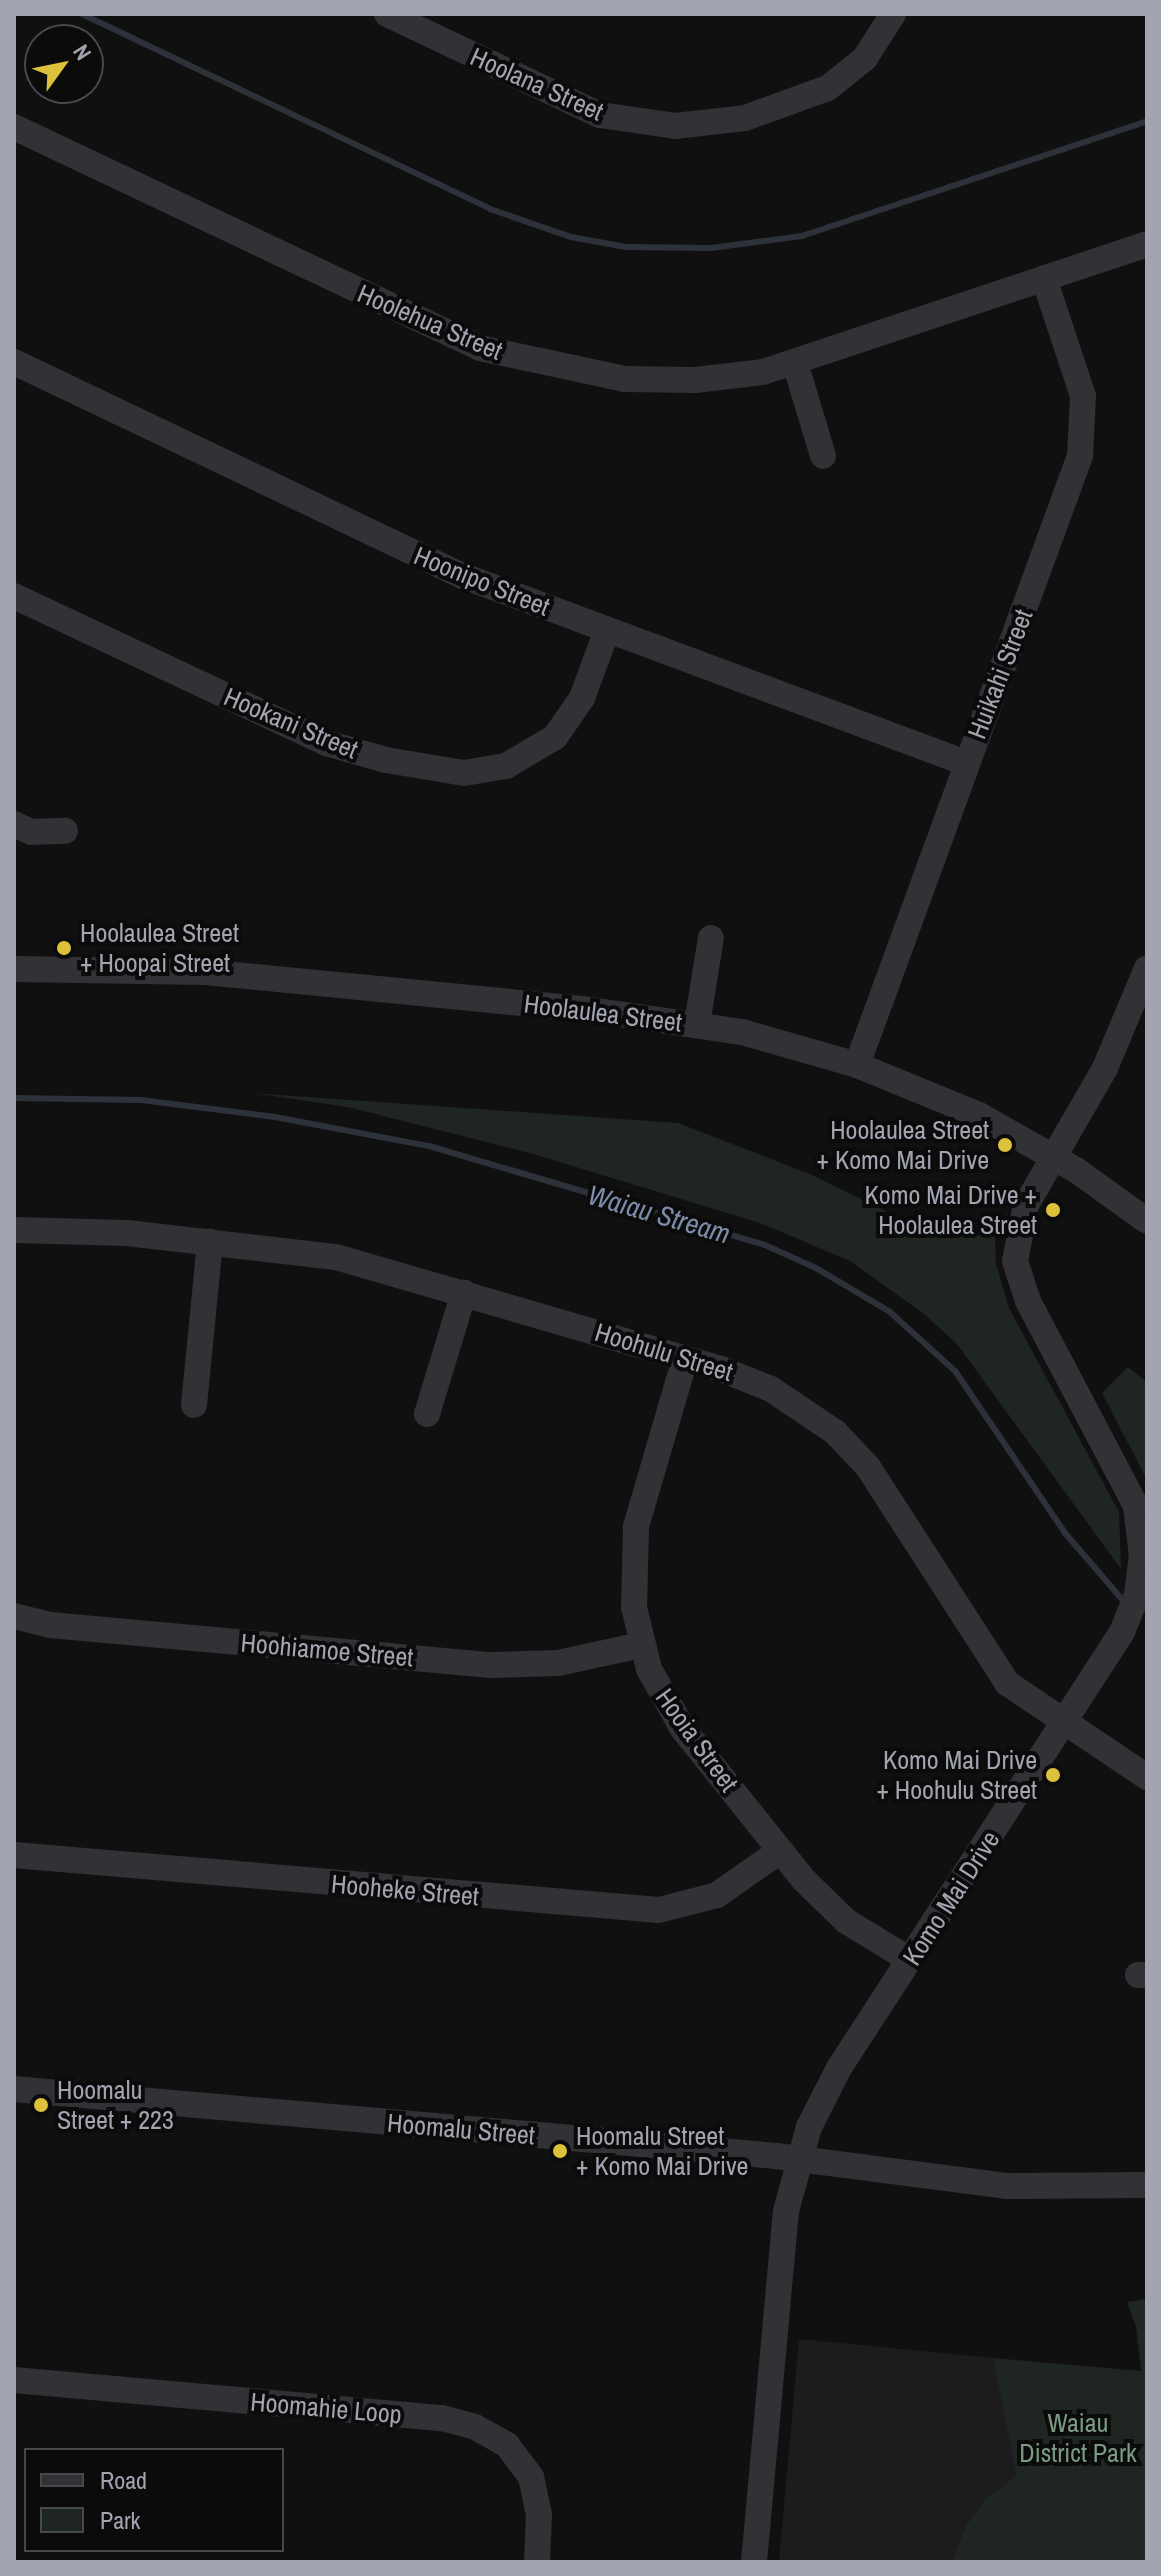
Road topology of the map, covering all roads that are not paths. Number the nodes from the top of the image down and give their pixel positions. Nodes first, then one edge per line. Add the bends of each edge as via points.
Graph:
1 (387, 14) edge
2 (893, 14) edge
3 (14, 127) edge
4 (1147, 244) edge
5 (1044, 278) junction
6 (14, 362) edge
7 (795, 363) junction
8 (823, 456) dead end
9 (14, 596) edge
10 (607, 630) junction
11 (966, 763) junction
12 (14, 824) edge
13 (65, 831) dead end
14 (711, 938) dead end
15 (1147, 968) edge
16 (14, 969) edge
17 (697, 1024) junction
18 (857, 1065) junction
19 (1054, 1157) junction
20 (1147, 1221) edge
21 (14, 1230) edge
22 (210, 1242) junction
23 (464, 1292) junction
24 (685, 1359) junction
25 (194, 1405) dead end
26 (427, 1414) dead end
27 (14, 1616) edge
28 (641, 1645) junction
29 (1063, 1725) junction
30 (1147, 1777) edge
31 (780, 1851) junction
32 (14, 1855) edge
33 (910, 1960) junction
34 (14, 2089) edge
35 (798, 2159) junction
36 (1147, 2185) edge
37 (14, 2380) edge
38 (537, 2562) edge
39 (754, 2562) edge

1 - 2 street, Hoolana Street via 600,115 675,126 745,118 828,88 865,58
3 - 7 street, Hoolehua Street via 480,348 624,379 695,380
4 - 5 street, Hoolehua Street
5 - 7 street, Hoolehua Street
5 - 11 street, Huikahi Street via 1083,396 1080,456
6 - 10 street, Hoonipo Street via 428,561
7 - 8 street
9 - 10 street, Hookani Street via 326,743 464,773 515,762 555,737 582,698
10 - 11 street, Hoonipo Street
11 - 18 street, Huikahi Street
12 - 13 street via 31,832
14 - 17 street
15 - 19 street, Komo Mai Drive via 1105,1068
16 - 17 street, Hoolaulea Street via 205,972
17 - 18 street, Hoolaulea Street
18 - 19 street, Hoolaulea Street via 979,1115
19 - 20 street, Hoolaulea Street
19 - 29 street, Komo Mai Drive via 1018,1224 1019,1283 1126,1480 1141,1532 1140,1577 1122,1632
21 - 22 street, Hoohulu Street
22 - 23 street, Hoohulu Street via 336,1257
22 - 25 street
23 - 24 street, Hoohulu Street
23 - 26 street
24 - 28 street, Hooia Street via 636,1527 632,1582
24 - 29 street, Hoohulu Street via 771,1389 843,1440 883,1490 993,1666 1025,1699
27 - 28 street, Hoohiamoe Street via 50,1625 493,1665 558,1663
28 - 31 street, Hooia Street via 671,1711
29 - 30 street, Hoohulu Street
29 - 33 street, Komo Mai Drive
31 - 32 street, Hooheke Street via 717,1895 659,1910
31 - 33 street, Hooia Street via 828,1906
33 - 35 street, Komo Mai Drive via 828,2087
34 - 35 street, Hoomalu Street
35 - 36 street, Hoomalu Street via 1039,2189
35 - 39 street, Komo Mai Drive via 786,2211
37 - 38 street, Hoomahie Loop via 442,2418 475,2427 507,2445 531,2477 539,2514

